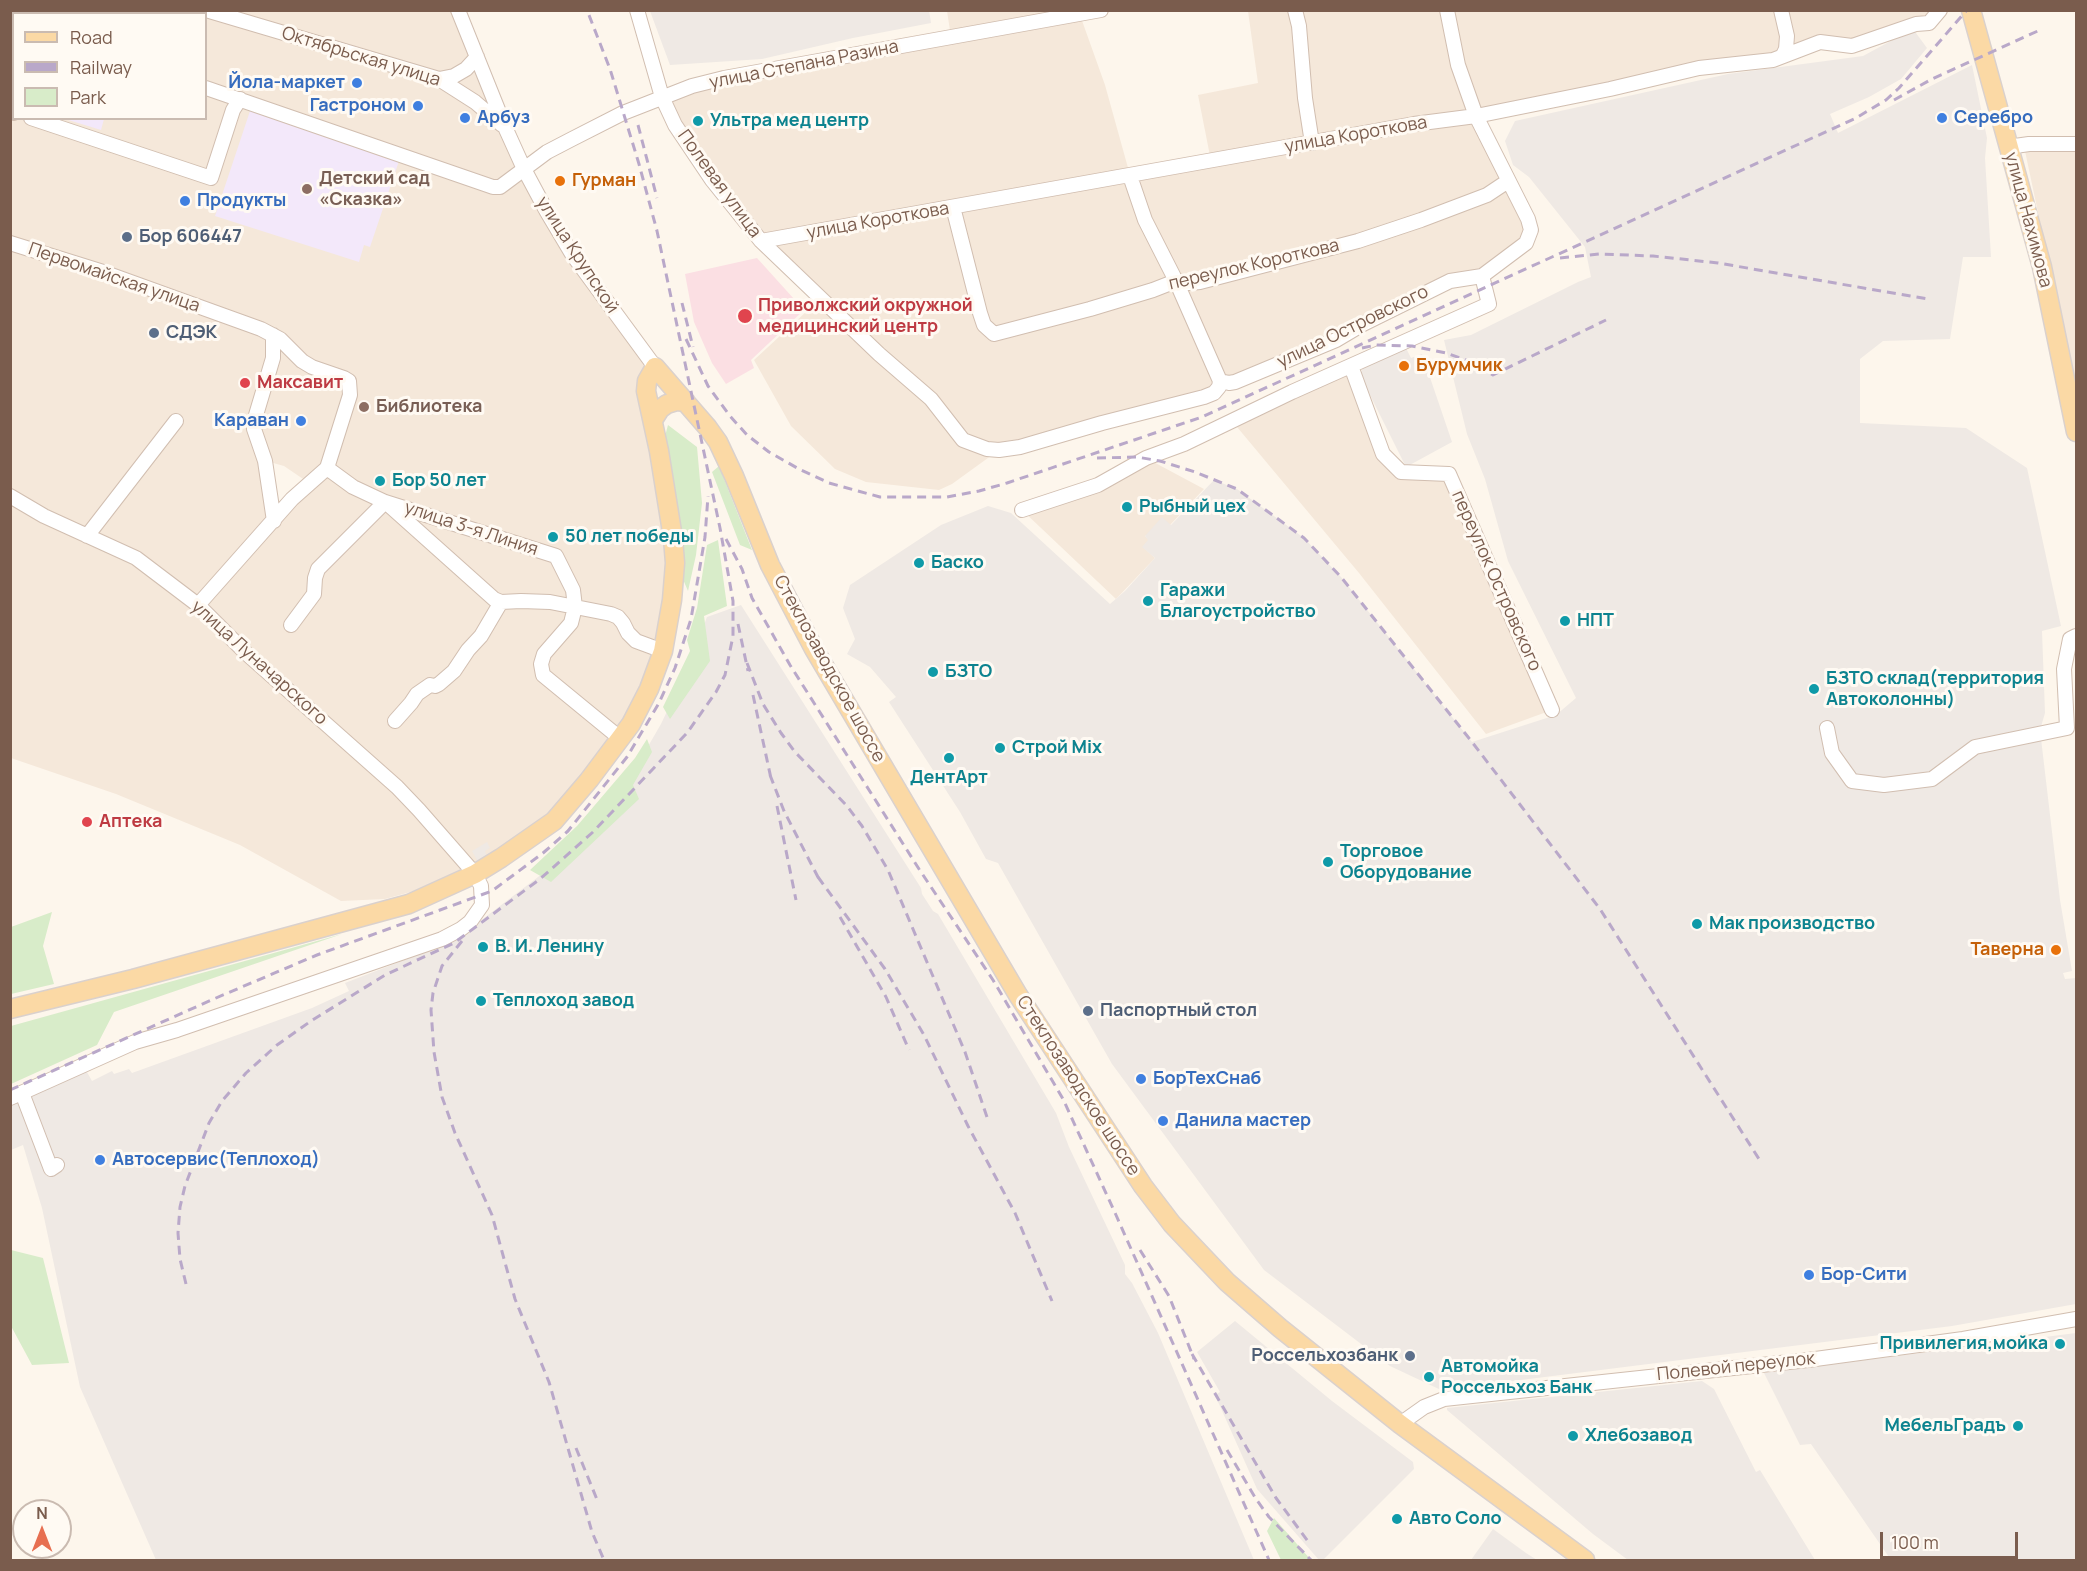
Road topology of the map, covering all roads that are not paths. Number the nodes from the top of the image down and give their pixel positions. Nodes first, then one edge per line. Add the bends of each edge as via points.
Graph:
1 (206, 10) edge
2 (458, 10) edge
3 (637, 10) edge
4 (1101, 10) edge
5 (1295, 10) edge
6 (1447, 10) edge
7 (1781, 10) edge
8 (1940, 10) edge
9 (1971, 10) edge
10 (1783, 55) junction
11 (477, 57) junction
12 (439, 79) junction
13 (207, 88) edge
14 (662, 97) junction
15 (240, 99) junction
16 (1476, 116) junction
17 (37, 120) edge
18 (505, 127) junction
19 (1312, 143) junction
20 (2076, 144) edge
21 (2008, 147) junction
22 (524, 169) junction
23 (1130, 176) junction
24 (1508, 181) junction
25 (952, 207) junction
26 (761, 242) junction
27 (10, 243) edge
28 (1482, 276) junction
29 (1176, 281) junction
30 (273, 335) junction
31 (1351, 366) junction
32 (655, 367) junction
33 (1220, 381) junction
34 (686, 402) junction
35 (653, 420) junction
36 (176, 421) dead end
37 (2076, 432) edge
38 (327, 468) junction
39 (734, 476) joint
40 (10, 496) edge
41 (385, 501) junction
42 (1022, 510) dead end
43 (274, 520) junction
44 (87, 536) junction
45 (501, 602) junction
46 (198, 605) junction
47 (575, 607) junction
48 (291, 625) dead end
49 (2076, 636) edge
50 (663, 651) junction
51 (1552, 710) dead end
52 (395, 721) dead end
53 (1827, 728) dead end
54 (621, 739) junction
55 (475, 874) junction
56 (10, 1009) edge
57 (16, 1096) edge
58 (57, 1165) dead end
59 (2076, 1319) edge
60 (1401, 1424) junction
61 (1585, 1560) edge

1 - 12 street, Октябрьская улица
2 - 11 street, улица Крупской
3 - 14 street, Полевая улица
4 - 14 street, улица Степана Разина via 724,78
5 - 19 street
6 - 16 street via 1458,65
7 - 10 street via 1787,36
8 - 10 street, улица Короткова via 1929,23 1852,46 1820,42
9 - 21 main road, улица Нахимова
10 - 16 street, улица Короткова via 1762,62 1699,68
11 - 12 street via 454,76
11 - 18 street, улица Крупской
12 - 18 street, Октябрьская улица
13 - 15 street, улица Степана Разина
14 - 22 street, улица Степана Разина via 547,152
14 - 26 street, Полевая улица via 675,125 712,180
15 - 17 street via 211,178
15 - 22 street, улица Степана Разина via 493,187 500,187
16 - 19 street, улица Короткова
16 - 24 street
18 - 22 street, улица Крупской
19 - 23 street, улица Короткова
20 - 21 street
21 - 37 main road, улица Нахимова via 2042,267
22 - 32 street, улица Крупской via 572,254
23 - 25 street, улица Короткова
23 - 29 street via 1145,220
24 - 28 street, улица Островского via 1528,219 1530,237 1519,250
24 - 29 street, переулок Короткова via 1487,195 1358,241 1200,282
25 - 26 street, улица Короткова
25 - 29 street, переулок Короткова via 980,313 984,325 994,334
26 - 33 street, Полевая улица via 931,399 963,440 981,447 1020,447 1204,397 1214,393
27 - 30 street, Первомайская улица via 103,272
28 - 31 street via 1489,304
28 - 33 street, улица Островского via 1450,281 1336,340 1235,382
29 - 33 street
30 - 38 street, Первомайская улица via 302,361 349,381 350,395
30 - 43 street via 273,358 254,429 265,461
31 - 42 street via 1185,444 1146,458 1098,485
31 - 51 street, переулок Островского via 1383,454 1401,472 1449,474
32 - 34 main road, улица Крупской
32 - 35 main road via 647,381
34 - 35 main road via 667,404
34 - 39 main road, улица Крупской via 718,442
35 - 50 main road via 675,563
36 - 44 street
38 - 41 street, улица 3-я Линия via 353,487
38 - 43 street
39 - 60 main road, Стеклозаводское шоссе via 770,565 814,649 1018,995 1143,1186 1183,1237 1227,1282
40 - 44 street, улица Луначарского
41 - 45 street, улица 3-я Линия
41 - 47 street, улица 3-я Линия via 556,556 573,590
41 - 48 street via 318,569 314,594
43 - 46 street
44 - 46 street, улица Луначарского via 136,558
45 - 47 street via 549,602
45 - 52 street via 454,671 439,684 417,694
46 - 55 street, улица Луначарского via 246,653 397,787
47 - 50 street via 618,617 636,641
47 - 54 street via 571,623 544,654 543,675
49 - 53 street via 2070,639 2064,669 2067,728 1975,747 1932,779 1884,785 1852,781 1832,753
50 - 54 main road via 643,704
54 - 55 main road via 554,821
55 - 56 main road via 409,904
55 - 57 street via 481,886 482,905 470,922 441,939 135,1042
57 - 58 street via 51,1169
59 - 60 street, Полевой переулок via 1808,1360 1444,1399 1424,1407
60 - 61 main road, Стеклозаводское шоссе

